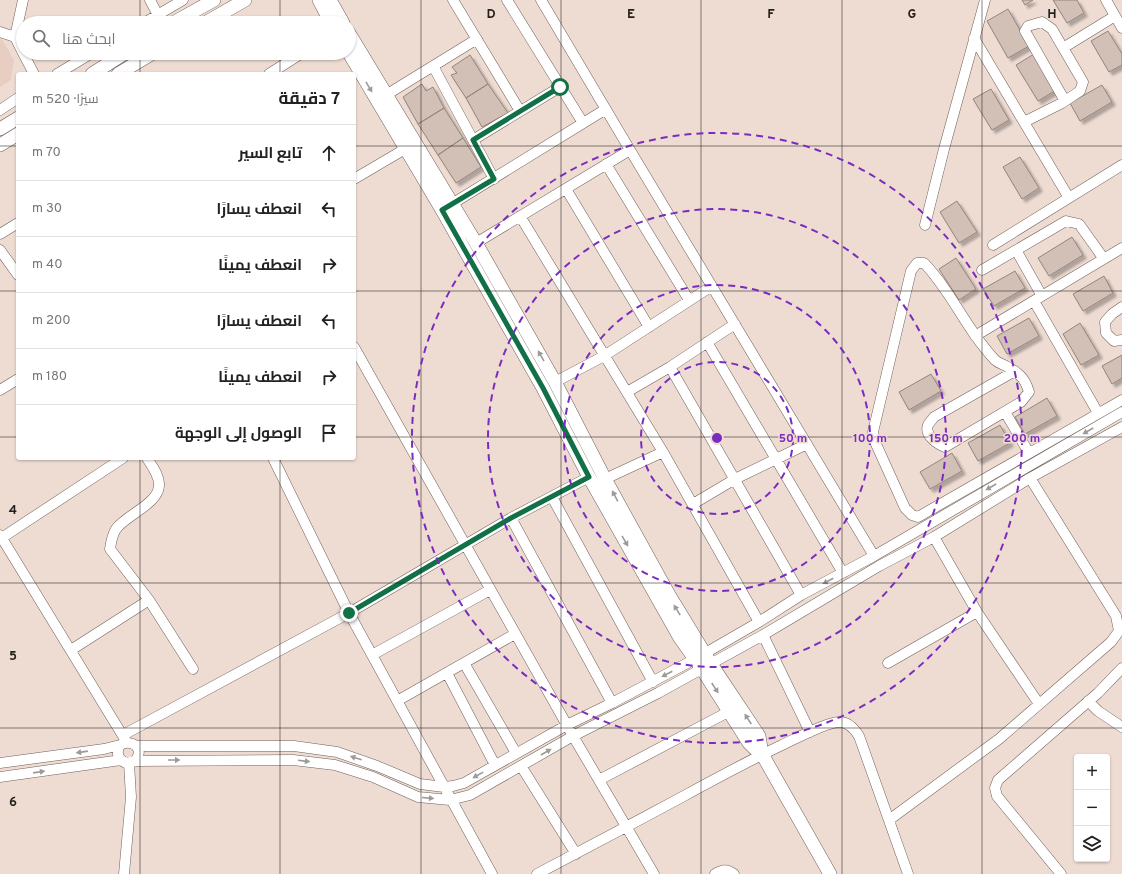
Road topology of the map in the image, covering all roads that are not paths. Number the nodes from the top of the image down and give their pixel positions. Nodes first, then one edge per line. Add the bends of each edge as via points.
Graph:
1 (23, 0) edge
2 (150, 0) edge
3 (183, 0) edge
4 (214, 0) edge
5 (245, 0) edge
6 (318, 0) edge
7 (330, 0) edge
8 (453, 0) edge
9 (507, 0) edge
10 (541, 0) edge
11 (985, 0) edge
12 (1106, 0) edge
13 (20, 16) edge
14 (158, 16) edge
15 (164, 16) edge
16 (185, 16) edge
17 (217, 16) edge
18 (327, 16) edge
19 (339, 16) edge
20 (1115, 16) junction
21 (1122, 28) edge
22 (0, 32) edge
23 (16, 32) edge
24 (15, 37) joint
25 (974, 38) junction
26 (477, 39) junction
27 (356, 45) edge
28 (1063, 48) junction
29 (27, 60) edge
30 (80, 60) edge
31 (114, 60) edge
32 (141, 60) edge
33 (291, 60) edge
34 (353, 60) edge
35 (433, 66) junction
36 (33, 72) edge
37 (60, 72) edge
38 (95, 72) edge
39 (121, 72) edge
40 (272, 72) edge
41 (560, 87) junction
42 (386, 96) junction
43 (16, 99) edge
44 (1065, 101) junction
45 (606, 109) junction
46 (0, 110) edge
47 (520, 111) junction
48 (16, 119) edge
49 (1024, 122) junction
50 (582, 123) junction
51 (0, 129) edge
52 (16, 135) edge
53 (473, 140) junction
54 (0, 145) edge
55 (406, 149) junction
56 (630, 150) junction
57 (606, 164) junction
58 (1122, 165) edge
59 (356, 177) edge
60 (494, 179) junction
61 (566, 189) junction
62 (1069, 198) junction
63 (447, 207) junction
64 (520, 216) junction
65 (16, 224) edge
66 (925, 225) dead end
67 (0, 234) edge
68 (476, 243) junction
69 (993, 245) dead end
70 (1122, 248) edge
71 (0, 250) edge
72 (1016, 250) junction
73 (1104, 259) junction
74 (982, 270) dead end
75 (16, 272) edge
76 (712, 286) junction
77 (1038, 298) junction
78 (689, 300) junction
79 (1122, 308) edge
80 (735, 324) junction
81 (649, 327) junction
82 (975, 336) junction
83 (1122, 340) edge
84 (707, 342) junction
85 (356, 351) edge
86 (604, 356) junction
87 (670, 367) junction
88 (1016, 371) junction
89 (16, 380) edge
90 (555, 382) junction
91 (0, 390) edge
92 (626, 392) junction
93 (1122, 400) edge
94 (1005, 412) junction
95 (1122, 412) edge
96 (1098, 413) junction
97 (1122, 427) edge
98 (807, 444) junction
99 (663, 452) junction
100 (1029, 453) junction
101 (776, 459) junction
102 (121, 460) edge
103 (148, 460) edge
104 (274, 460) edge
105 (589, 477) junction
106 (1030, 478) junction
107 (606, 479) junction
108 (735, 479) junction
109 (552, 497) junction
110 (692, 504) junction
111 (511, 518) junction
112 (934, 537) junction
113 (1, 538) edge
114 (465, 545) junction
115 (874, 556) junction
116 (843, 573) junction
117 (490, 590) junction
118 (801, 595) junction
119 (149, 600) junction
120 (977, 612) junction
121 (349, 613) junction
122 (759, 622) junction
123 (515, 634) junction
124 (763, 635) junction
125 (1121, 635) edge
126 (71, 650) junction
127 (372, 655) junction
128 (703, 661) junction
129 (464, 663) junction
130 (888, 663) dead end
131 (1122, 668) edge
132 (193, 669) dead end
133 (447, 673) junction
134 (653, 682) junction
135 (397, 701) junction
136 (1088, 701) junction
137 (612, 703) junction
138 (1040, 704) junction
139 (730, 711) junction
140 (567, 725) junction
141 (1122, 727) edge
142 (810, 732) junction
143 (573, 736) junction
144 (126, 742) junction
145 (516, 753) junction
146 (762, 754) junction
147 (128, 761) junction
148 (0, 763) edge
149 (495, 765) junction
150 (521, 766) junction
151 (0, 777) edge
152 (599, 780) junction
153 (444, 787) junction
154 (450, 800) junction
155 (889, 820) junction
156 (627, 827) junction
157 (576, 854) junction
158 (124, 874) edge
159 (492, 874) edge
160 (537, 874) edge
161 (654, 874) edge
162 (715, 874) edge
163 (734, 874) edge
164 (830, 874) edge
165 (908, 874) edge
166 (1061, 874) edge

1 - 13 street
2 - 14 street
3 - 15 street
4 - 16 main road
5 - 17 main road
6 - 18 main road
7 - 19 main road
8 - 26 street
9 - 41 street
10 - 45 street
11 - 25 street
12 - 20 street
20 - 21 street
20 - 28 street
22 - 24 street
23 - 24 street
25 - 49 street
25 - 66 street
26 - 35 street
26 - 47 street
27 - 42 main road
28 - 44 street via 1082,82 1080,91
28 - 44 street via 1052,29 1042,22 1028,26 1025,31
29 - 36 street
30 - 37 street
31 - 38 main road
32 - 39 main road
33 - 40 street
34 -> 55 main road
35 - 42 street
35 - 53 street
41 - 47 street
41 - 50 street
42 - 63 main road
43 - 46 street
44 - 49 street
45 - 50 street
45 - 56 street
47 - 53 street
48 - 51 main road
49 - 62 street
50 - 60 street
52 - 54 main road
53 - 60 street
55 - 59 street
55 - 63 main road
56 - 57 street
56 - 76 street
57 - 61 street
57 - 78 street
58 - 62 street
60 - 63 street
61 - 64 street
61 - 81 street
62 - 69 street
63 - 68 main road
63 - 105 main road
64 - 68 street
64 - 86 street
65 - 67 street
90 -> 68 main road
70 - 73 street
71 - 75 street
72 - 73 street via 1066,221 1079,224
72 - 74 street
72 - 77 street
73 - 77 street
76 - 78 street
76 - 80 street
77 - 82 street
77 - 96 street
78 - 81 street
79 - 83 street via 1105,322 1106,333 1114,341
80 - 84 street
80 - 98 street
81 - 86 street
82 - 88 street via 996,361
82 - 100 street via 934,273 924,263 917,263 911,270 873,432 905,508 918,517
84 - 87 street
84 - 101 street
85 - 114 street
86 - 90 street
86 - 92 street
87 - 92 street
87 - 108 street
88 - 94 street via 1026,382 1029,392 1021,402
88 - 94 street via 934,417 927,430 937,444 945,447
89 - 91 street
90 - 107 main road
92 - 99 street
93 - 96 street
94 - 100 street
95 -> 115 street
96 - 100 street
97 - 106 street
98 - 101 street
98 - 115 street
99 - 107 street
99 - 110 street
101 - 108 street
101 - 116 street
102 - 113 street
103 - 119 street via 157,474 157,494 117,528 110,549
104 - 121 street
105 - 109 street
105 -> 128 main road via 680,638
106 - 112 street
106 - 125 street via 1116,616
128 -> 107 main road
108 - 110 street
108 - 118 street
109 - 111 street
109 - 134 street
110 - 122 street
111 - 114 street
111 - 137 street
112 - 120 street
112 - 124 street via 879,566
113 - 126 street
114 - 117 street
114 - 121 street
115 - 116 street
116 -> 118 street
117 - 123 street
117 - 127 street
118 - 122 street
119 - 126 street
119 - 132 street
120 - 130 street
120 - 138 street
121 - 127 street
121 - 144 street
122 - 128 street
123 - 129 street
123 - 140 street
124 - 128 street
124 - 142 street
125 - 138 street
126 - 144 street
127 - 135 street
128 -> 134 street
128 -> 139 main road
128 - 143 street via 658,694
146 -> 128 main road via 759,736
129 - 133 street
129 - 145 street
131 - 136 street
133 - 135 street
133 - 149 street
134 - 137 street
135 - 153 street
136 - 141 street
136 - 166 street via 998,780 995,788 997,796
137 - 140 street
138 - 155 street via 999,739
139 - 146 main road via 749,743
139 - 152 street
140 - 143 street
140 - 145 street
142 - 146 street
142 - 155 street via 838,722 855,730
150 -> 143 street
143 - 152 street
144 - 147 street via 118,748 118,755
144 - 147 street via 138,748 138,755
144 -> 148 street via 104,749
153 -> 144 street via 420,784 338,752 294,746
145 - 149 street
146 - 156 street
146 - 164 main road
151 -> 147 street
147 -> 154 street via 300,760 335,765 373,777 418,797
147 - 158 street via 131,798
149 -> 153 street via 464,783
150 - 154 street via 470,795
150 - 157 street
152 - 156 street
153 - 154 street
154 - 159 street
155 - 165 street
156 - 157 street
156 - 161 street
157 - 160 street
162 - 163 street via 729,870

